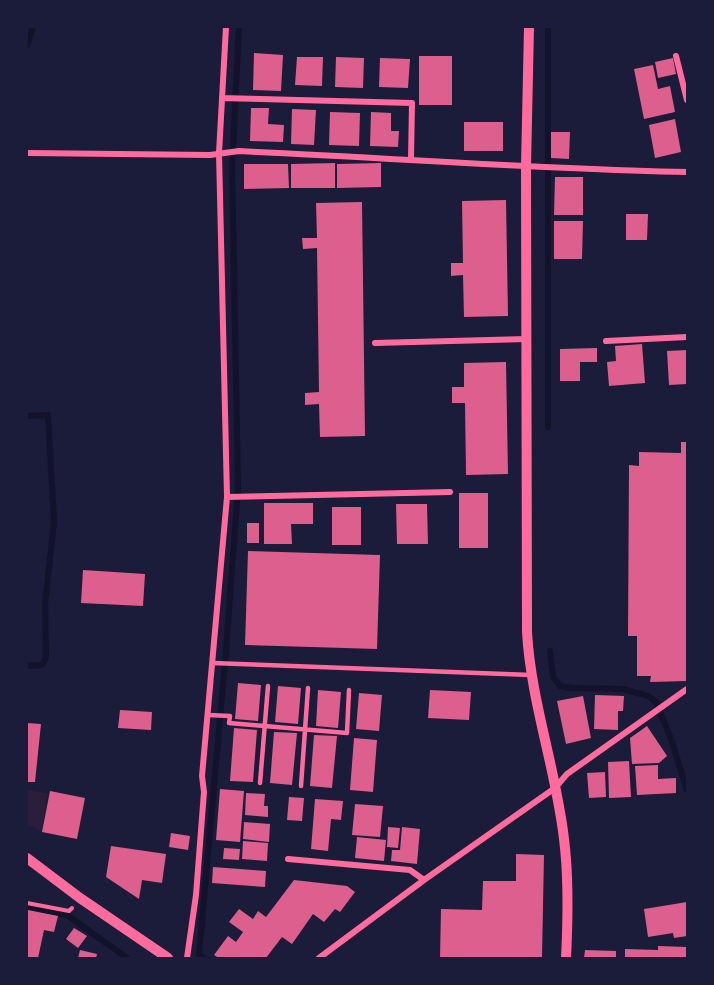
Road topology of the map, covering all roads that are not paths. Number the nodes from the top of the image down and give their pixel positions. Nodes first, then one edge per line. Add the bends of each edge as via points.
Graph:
1 (226, 27) edge
2 (529, 27) edge
3 (676, 56) dead end
4 (222, 98) junction
5 (687, 100) edge
6 (223, 152) junction
7 (27, 153) edge
8 (411, 159) junction
9 (526, 166) junction
10 (687, 172) edge
11 (687, 337) edge
12 (527, 339) junction
13 (606, 341) dead end
14 (375, 343) dead end
15 (450, 492) dead end
16 (234, 496) junction
17 (217, 663) junction
18 (531, 675) junction
19 (268, 686) dead end
20 (308, 688) dead end
21 (687, 689) edge
22 (349, 690) dead end
23 (211, 715) junction
24 (265, 726) junction
25 (305, 729) junction
26 (260, 783) dead end
27 (301, 786) dead end
28 (555, 788) junction
29 (27, 858) edge
30 (288, 859) dead end
31 (424, 880) junction
32 (188, 955) edge
33 (168, 958) edge
34 (319, 958) edge
35 (566, 958) edge

1 - 4 street
2 - 9 street
3 - 5 street
4 - 6 street
4 - 8 street via 412,103
6 - 7 street
6 - 8 street
6 - 16 street
8 - 9 street
9 - 10 street
9 - 12 street
11 - 13 street
12 - 14 street
12 - 18 street via 527,632
15 - 16 street
16 - 17 street
17 - 18 lane
17 - 23 street
18 - 28 street
19 - 24 lane
20 - 25 lane
21 - 28 street via 567,774
22 - 25 lane via 346,733
23 - 24 lane via 230,716 229,723
23 - 32 street via 202,776 201,842
24 - 25 lane
24 - 26 lane
25 - 27 lane
28 - 31 street
28 - 35 street via 564,839
29 - 33 street
30 - 31 street via 410,870
31 - 34 street

